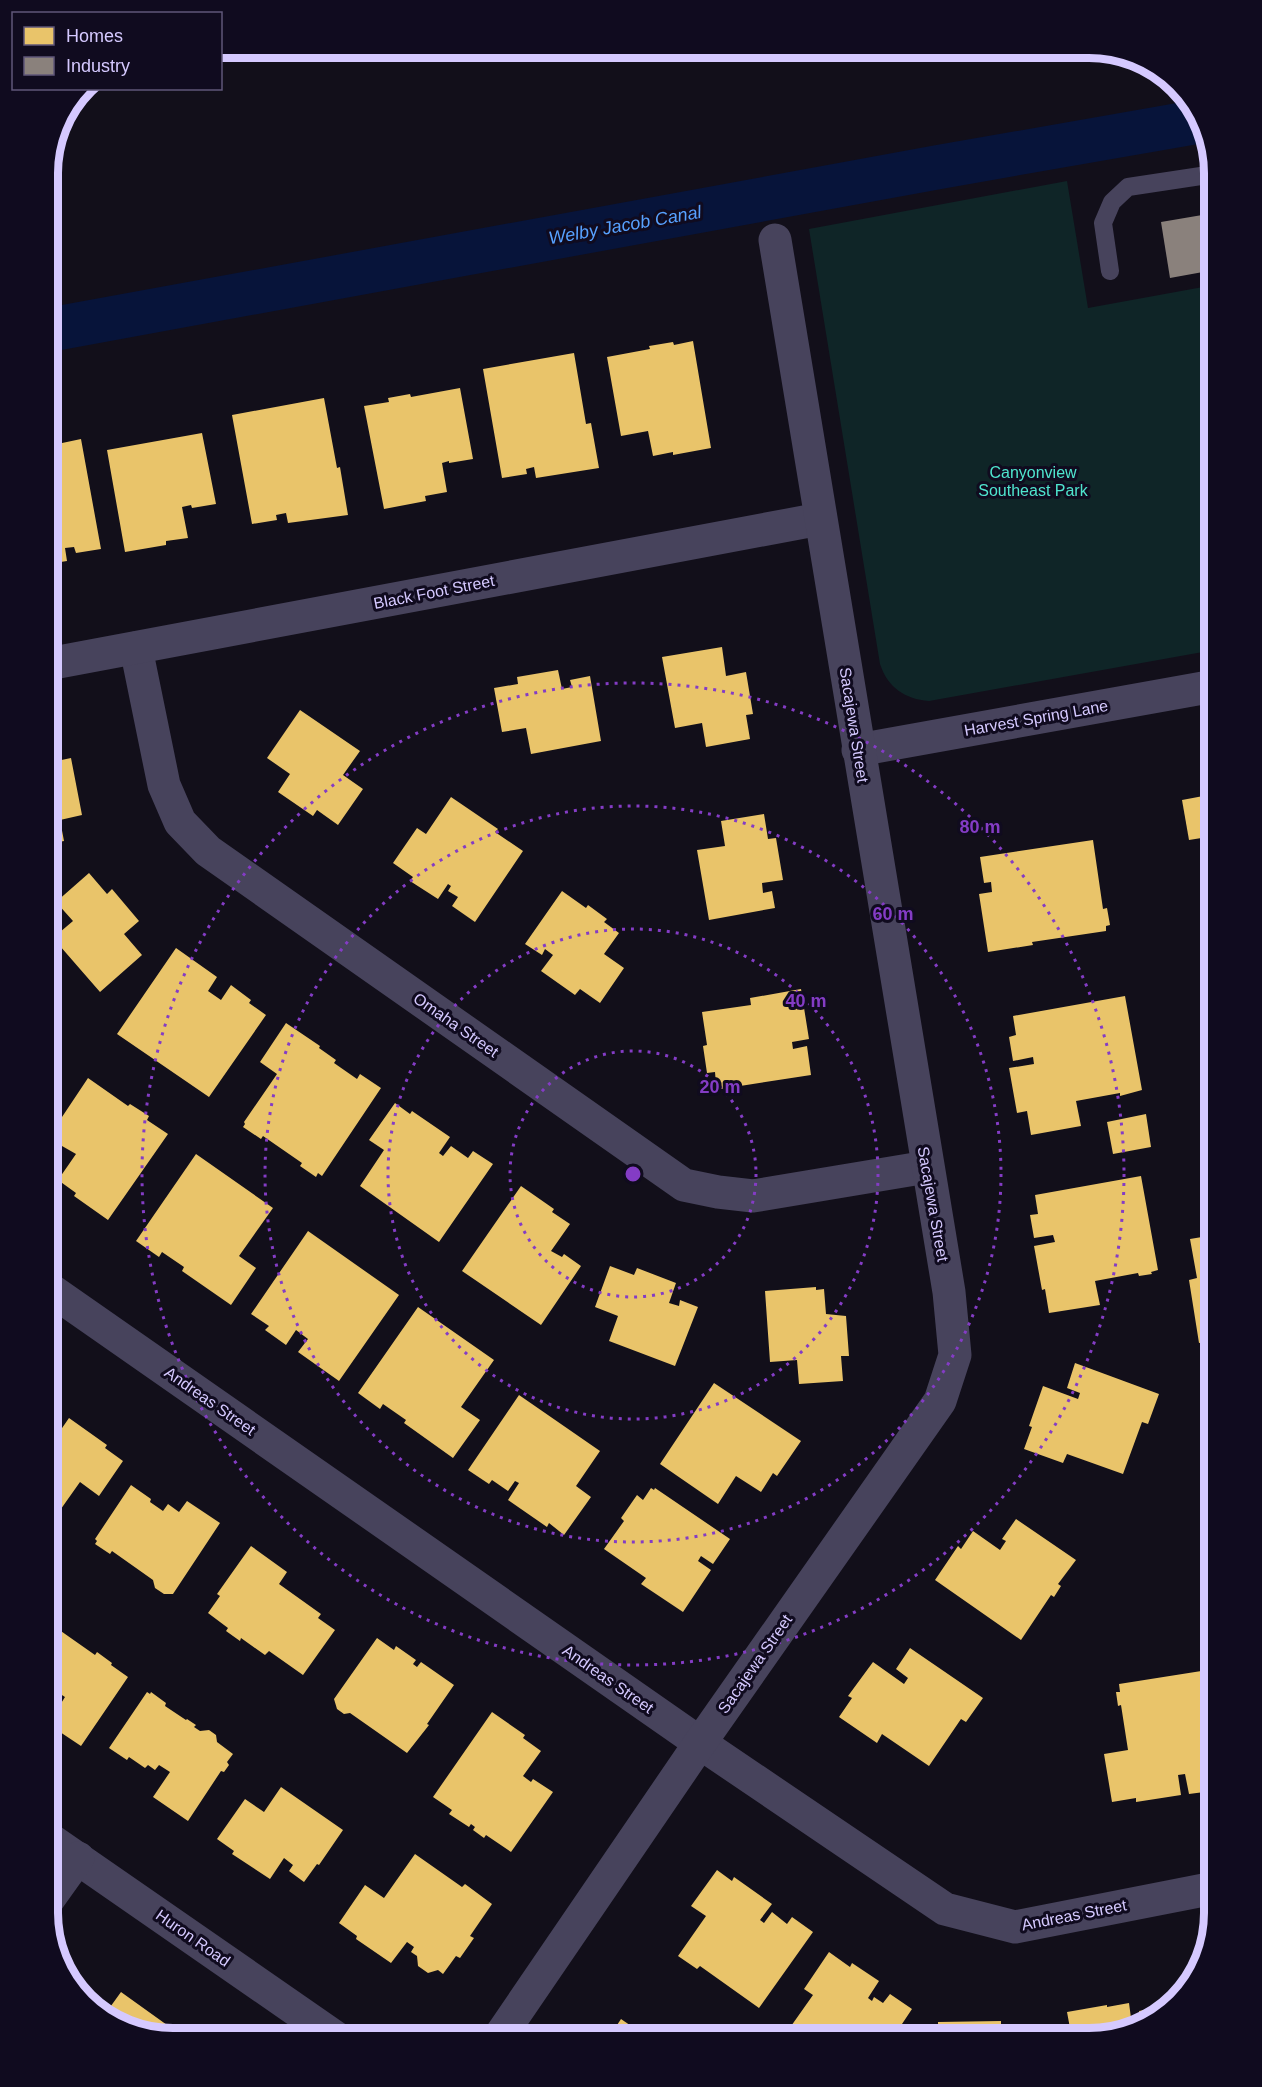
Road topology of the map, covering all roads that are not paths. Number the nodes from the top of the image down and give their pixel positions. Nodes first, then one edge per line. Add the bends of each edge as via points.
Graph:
1 (1204, 176) edge
2 (775, 240) dead end
3 (1110, 271) dead end
4 (820, 519) junction
5 (136, 648) junction
6 (59, 662) edge
7 (1204, 688) edge
8 (858, 750) junction
9 (927, 1167) junction
10 (58, 1295) edge
11 (700, 1743) junction
12 (58, 1845) edge
13 (78, 1858) junction
14 (58, 1886) edge
15 (1204, 1890) edge
16 (322, 2028) edge
17 (506, 2028) edge

1 - 3 lane via 1128,187 1112,201 1103,223
2 - 4 street, Sacajewa Street
4 - 5 street, Black Foot Street
4 - 8 street, Sacajewa Street
5 - 6 street, Black Foot Street
5 - 9 street, Omaha Street via 164,785 180,822 208,851 684,1185 753,1196
7 - 8 street, Harvest Spring Lane
8 - 9 street, Sacajewa Street
9 - 11 street, Sacajewa Street via 949,1292 955,1355 940,1401
10 - 11 street, Andreas Street
11 - 15 street, Andreas Street via 945,1908 1015,1927
11 - 17 street, Sacajewa Street
12 - 13 street, Huron Road
13 - 14 street
13 - 16 street, Huron Road

